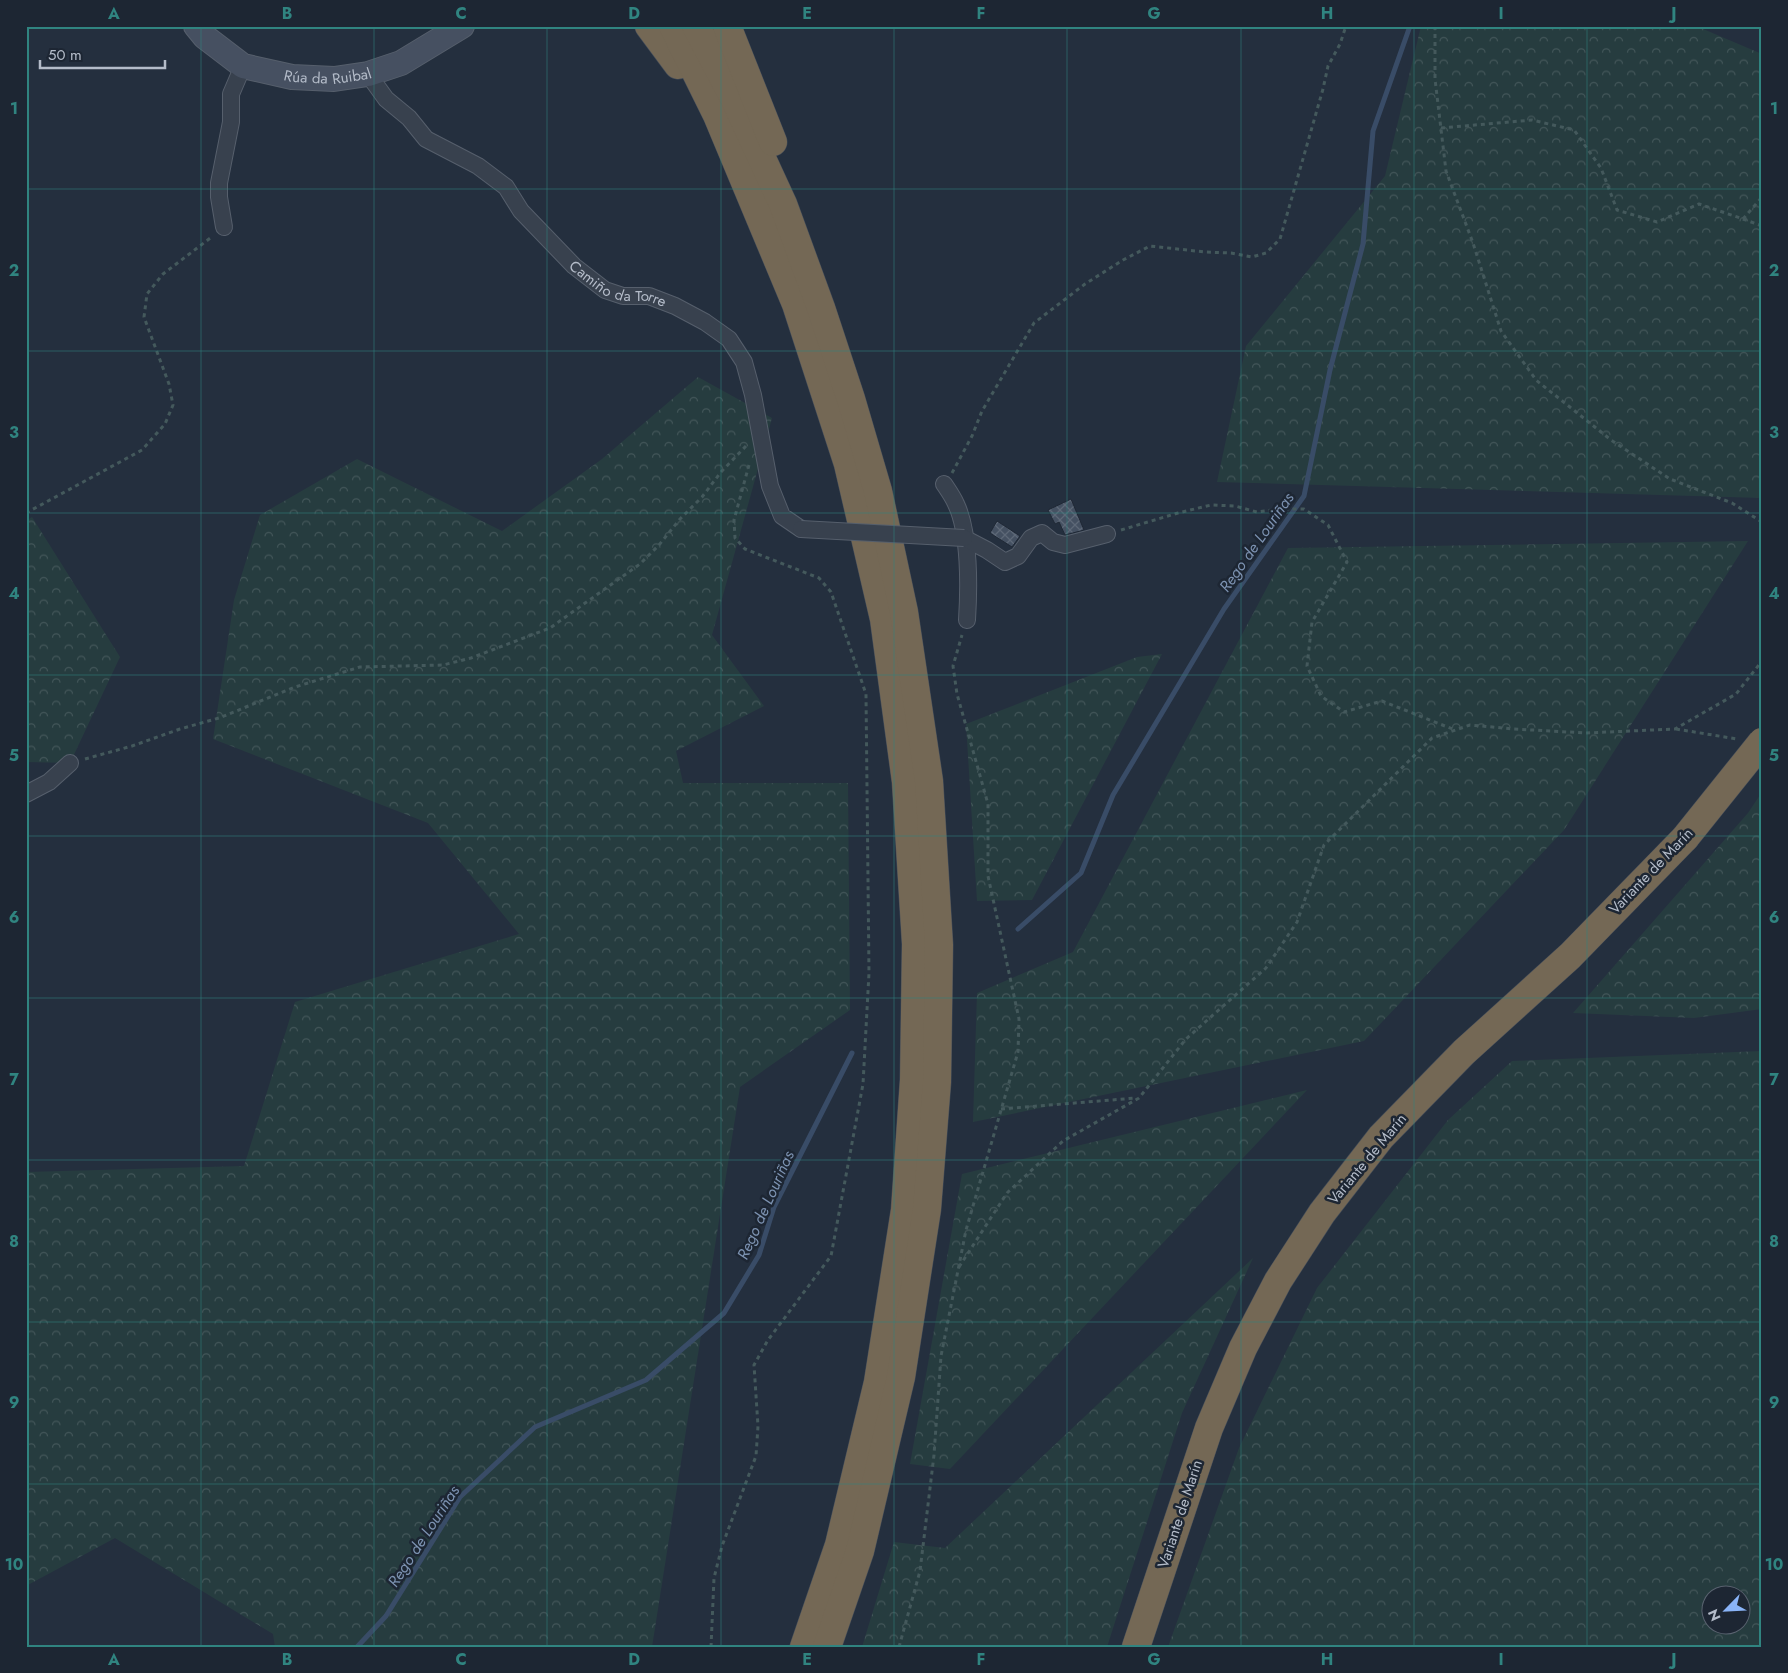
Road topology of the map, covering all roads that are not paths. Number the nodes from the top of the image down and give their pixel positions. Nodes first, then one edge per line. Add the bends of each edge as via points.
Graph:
1 (196, 26) edge
2 (462, 26) edge
3 (649, 26) edge
4 (673, 26) edge
5 (696, 26) edge
6 (727, 26) edge
7 (243, 66) junction
8 (368, 74) junction
9 (717, 116) junction
10 (224, 227) road end
11 (821, 308) junction
12 (944, 484) road end
13 (1107, 534) road end
14 (964, 538) junction
15 (967, 620) road end
16 (1752, 741) edge
17 (70, 762) road end
18 (26, 794) edge
19 (804, 1647) edge
20 (827, 1647) edge
21 (1136, 1647) edge

1 - 7 street, Rúa da Ruibal via 205,37
2 - 8 street, Rúa da Ruibal via 401,63
3 - 9 highway
4 - 9 highway
5 - 11 highway via 735,100 783,204
6 - 11 highway via 800,209
7 - 8 street, Rúa da Ruibal via 292,77 334,78
7 - 10 street via 230,94 231,122 219,183
8 - 14 street, Camiño da Torre, bridge via 386,99 409,118 426,139 478,166 506,187 521,212 574,266 604,290 623,296 649,296 705,322 730,339 744,362 753,395 756,438 782,516 801,529
9 - 19 highway via 796,304 848,464 884,619 906,782 916,944 914,1080 905,1210 878,1382 839,1545
11 - 20 highway via 878,490 904,612 929,781 939,945 937,1082 927,1209 901,1377 860,1551
12 - 14 street via 957,505
13 - 14 street via 1065,545 1042,533 1032,538 1018,556 1005,562
14 - 15 street
16 - 21 highway, Variante de Marín, bridge via 1685,838 1570,956 1464,1052 1381,1137 1322,1213 1278,1282 1239,1357 1209,1428
17 - 18 street via 49,782

